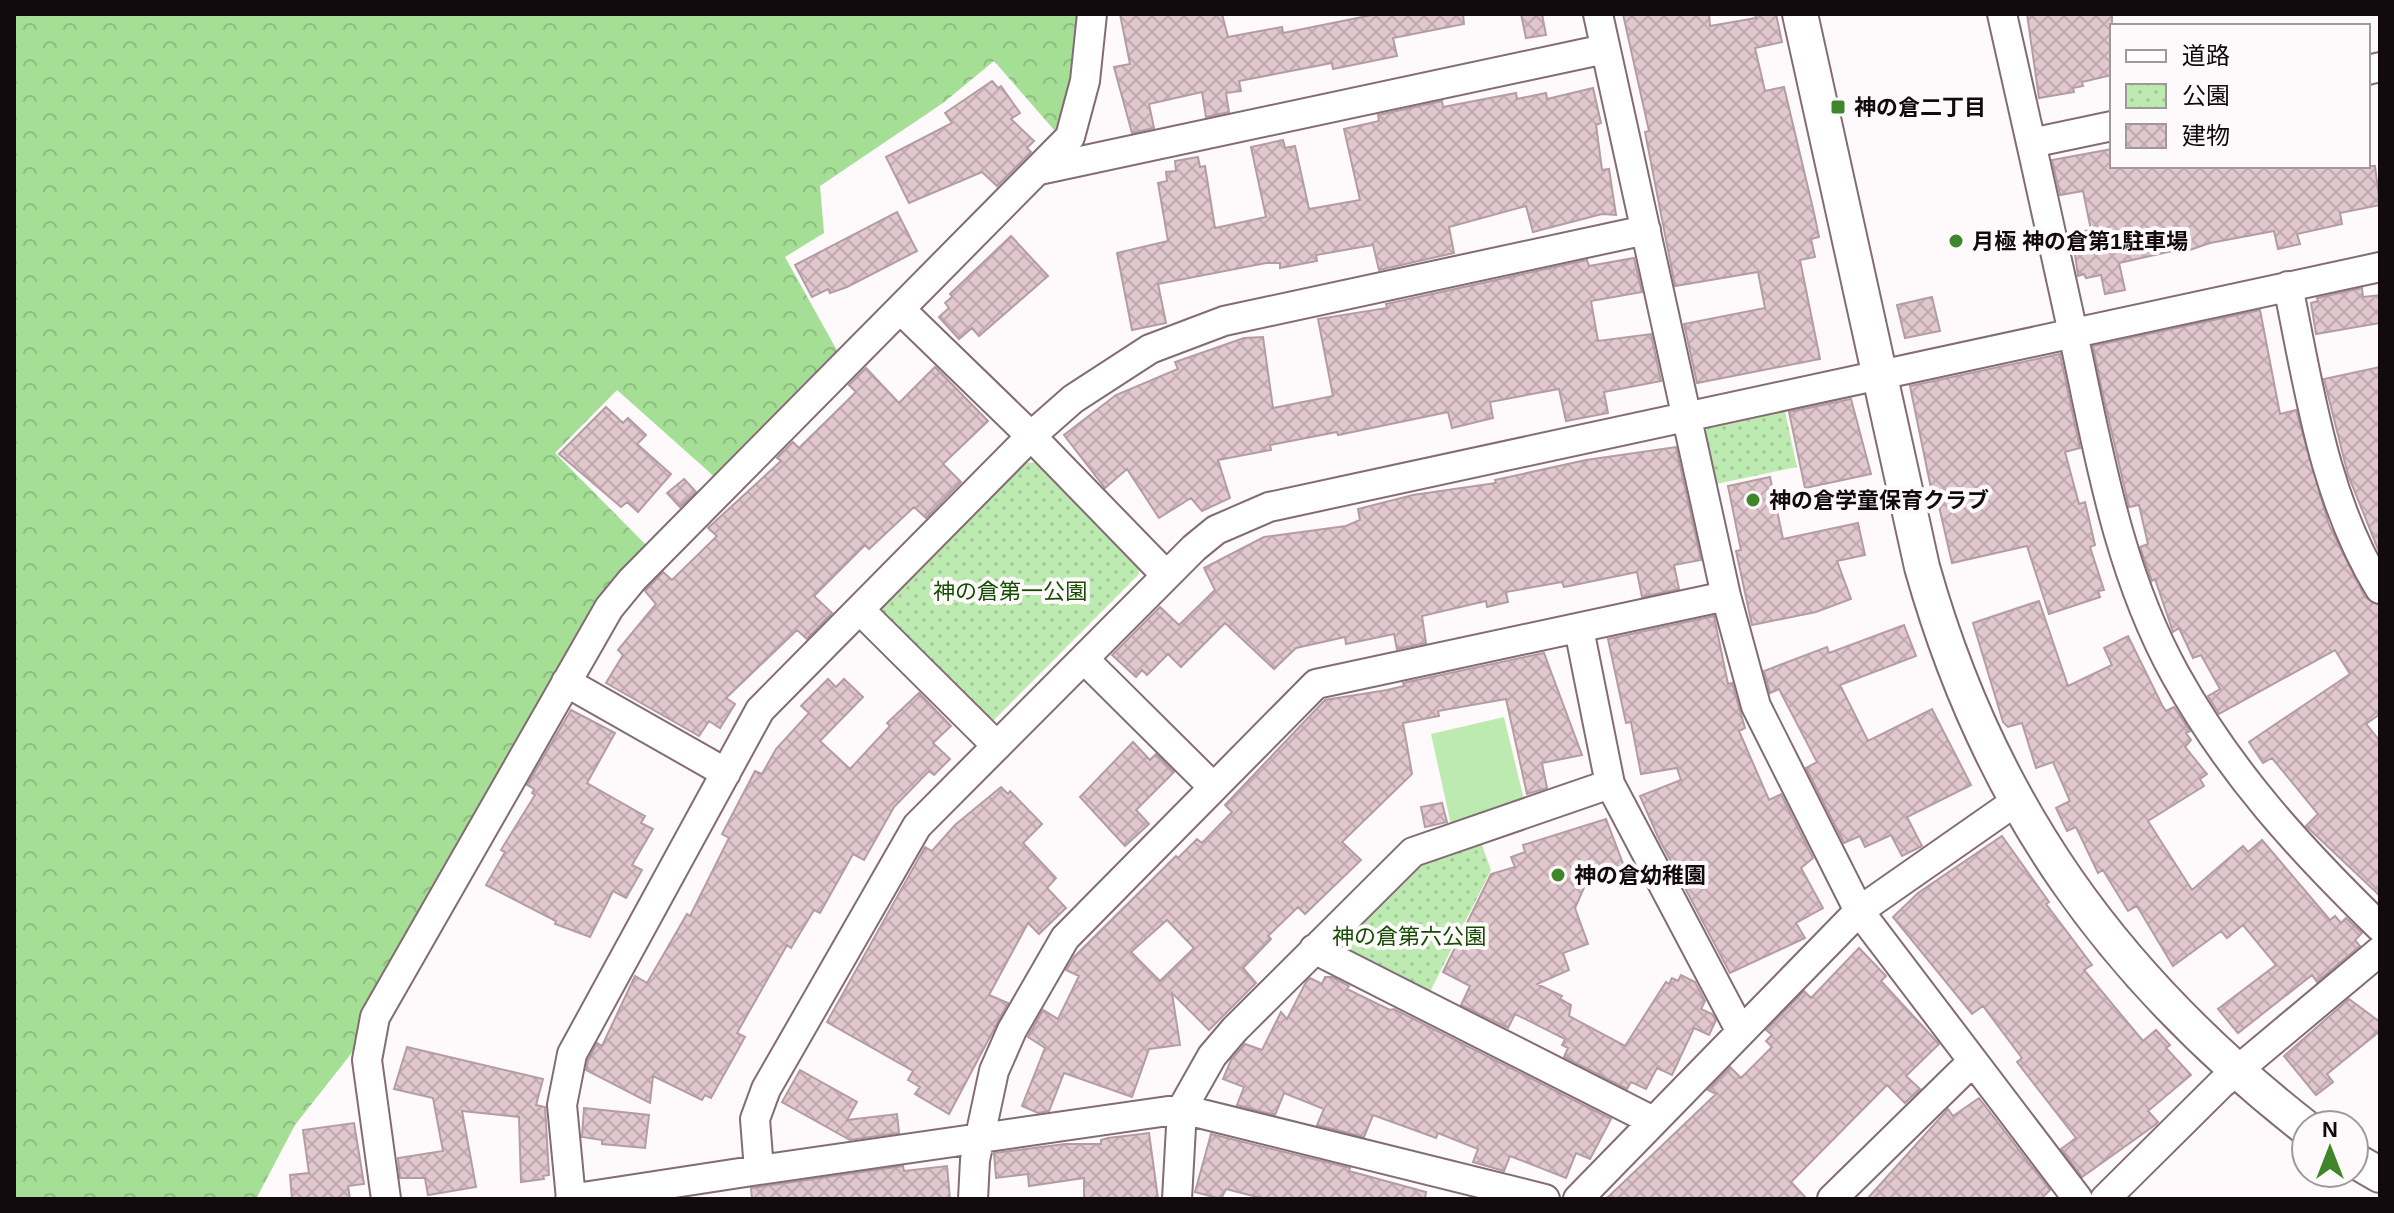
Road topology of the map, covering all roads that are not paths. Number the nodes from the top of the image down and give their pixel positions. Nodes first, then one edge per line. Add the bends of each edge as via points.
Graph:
1 (1092, 14) edge
2 (1598, 14) edge
3 (1800, 14) edge
4 (2002, 14) edge
5 (1605, 49) junction
6 (2110, 126) edge
7 (2031, 143) junction
8 (1039, 170) junction
9 (1646, 230) junction
10 (2380, 267) edge
11 (2288, 286) junction
12 (901, 310) junction
13 (2072, 332) junction
14 (1880, 374) junction
15 (1687, 416) junction
16 (1031, 436) junction
17 (1166, 575) junction
18 (2380, 589) edge
19 (1726, 596) junction
20 (861, 611) junction
21 (1579, 629) junction
22 (1085, 660) junction
23 (566, 682) junction
24 (997, 746) junction
25 (726, 773) junction
26 (1610, 784) junction
27 (1213, 787) junction
28 (2015, 802) junction
29 (1859, 911) junction
30 (2380, 927) edge
31 (1314, 949) junction
32 (2380, 951) edge
33 (1740, 1030) junction
34 (1973, 1061) junction
35 (2236, 1071) junction
36 (1182, 1109) junction
37 (2290, 1115) edge
38 (1653, 1121) junction
39 (979, 1138) junction
40 (759, 1170) junction
41 (386, 1199) edge
42 (570, 1199) edge
43 (973, 1199) edge
44 (1177, 1199) edge
45 (1545, 1199) edge
46 (1578, 1199) edge
47 (1832, 1199) edge
48 (2078, 1199) edge
49 (2105, 1199) edge

1 - 8 street via 1070,137
2 - 5 street
3 - 14 street
4 - 7 street
5 - 8 street
5 - 9 street
6 - 7 street
7 - 13 street
8 - 12 street
9 - 15 street
9 - 16 street via 1181,335 1121,365
10 - 11 street
11 - 13 street
11 - 18 street via 2332,481 2352,537
12 - 16 street
12 - 23 street via 632,580 609,608
13 - 14 street
13 - 30 street via 2114,520 2175,672 2255,796
14 - 15 street
14 - 28 street via 1940,630 1973,718
15 - 17 street via 1269,507 1216,530
15 - 19 street
16 - 17 street
16 - 20 street
17 - 22 street
19 - 21 street
19 - 29 street via 1756,706
20 - 24 street
20 - 25 street via 760,710
21 - 26 street
21 - 27 street via 1316,684
22 - 24 street
22 - 27 street
23 - 25 street
23 - 41 street via 375,1017 367,1060
24 - 40 street via 917,826 766,1089 755,1119
25 - 42 street via 572,1054 562,1105
26 - 31 street via 1413,852
26 - 33 street
27 - 39 street via 1065,938 994,1071
28 - 29 street
28 - 35 street via 2075,896 2123,958
29 - 33 street
29 - 34 street
31 - 36 street via 1212,1056
31 - 38 street
32 - 35 street
33 - 38 street
34 - 47 street
34 - 48 street
35 - 37 street
35 - 49 street
36 - 39 street
36 - 44 street
36 - 45 street
38 - 46 street
39 - 40 street
39 - 43 street
40 - 42 street

